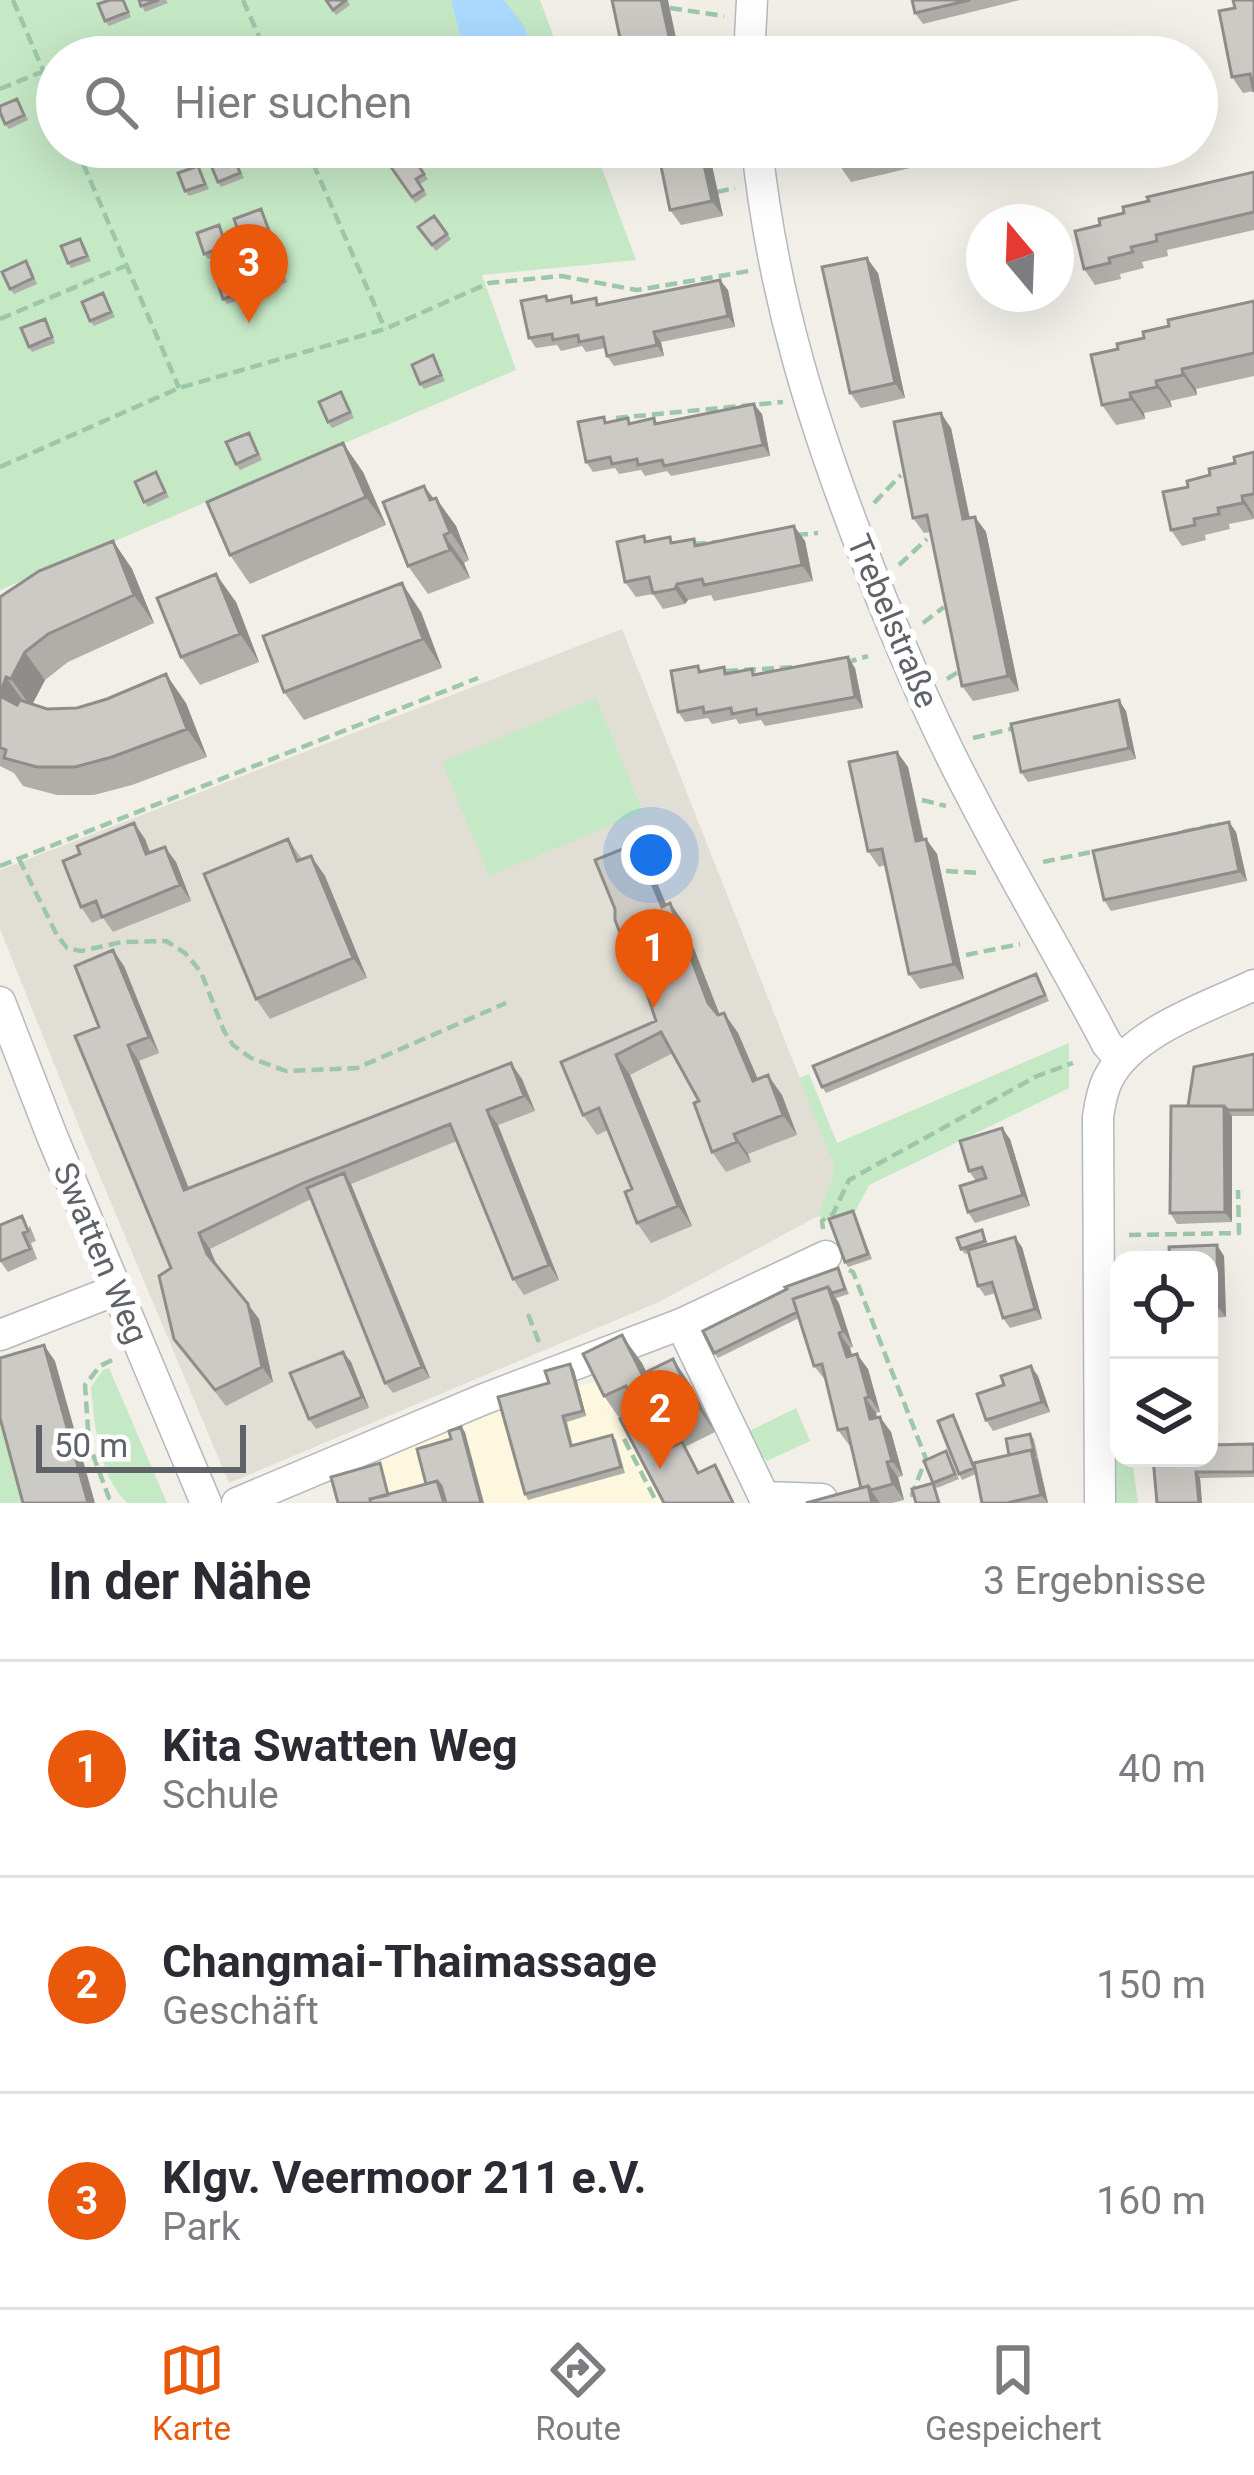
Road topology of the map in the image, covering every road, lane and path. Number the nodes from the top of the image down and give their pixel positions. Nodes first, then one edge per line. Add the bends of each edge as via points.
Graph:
1 (13, 0) edge
2 (243, 0) edge
3 (693, 0) edge
4 (670, 8) dead end
5 (744, 9) edge
6 (696, 12) junction
7 (259, 36) edge
8 (36, 53) edge
9 (36, 74) edge
10 (0, 89) edge
11 (85, 168) edge
12 (316, 168) edge
13 (760, 168) edge
14 (127, 265) junction
15 (759, 270) dead end
16 (0, 319) edge
17 (385, 329) junction
18 (179, 388) junction
19 (793, 401) dead end
20 (616, 418) edge
21 (0, 467) edge
22 (901, 475) edge
23 (866, 512) dead end
24 (818, 533) dead end
25 (796, 535) edge
26 (927, 538) edge
27 (730, 541) edge
28 (687, 544) edge
29 (890, 573) dead end
30 (944, 607) edge
31 (913, 630) dead end
32 (868, 656) dead end
33 (840, 664) edge
34 (799, 667) edge
35 (716, 672) edge
36 (478, 678) dead end
37 (1030, 725) edge
38 (964, 740) dead end
39 (1219, 824) edge
40 (1177, 833) edge
41 (1114, 847) edge
42 (20, 859) junction
43 (1030, 865) dead end
44 (0, 866) edge
45 (946, 871) dead end
46 (998, 873) dead end
47 (1034, 941) dead end
48 (966, 955) dead end
49 (1254, 985) edge
50 (0, 1001) edge
51 (506, 1003) dead end
52 (1121, 1060) junction
53 (1072, 1063) dead end
54 (1238, 1190) dead end
55 (1129, 1235) dead end
56 (826, 1256) junction
57 (116, 1290) junction
58 (528, 1314) dead end
59 (681, 1324) junction
60 (0, 1335) edge
61 (545, 1356) dead end
62 (116, 1358) dead end
63 (624, 1439) edge
64 (822, 1499) edge
65 (115, 1503) edge
66 (206, 1503) edge
67 (237, 1503) edge
68 (657, 1503) edge
69 (914, 1503) edge
70 (1100, 1503) edge

1 - 8 path
2 - 7 path
3 - 6 path
4 - 6 path
5 - 6 path
9 - 10 path
11 - 14 path
12 - 17 path
13 - 52 street, Trebelstraße via 790,337 875,583 970,795
14 - 16 path
14 - 18 path
15 - 17 path via 637,290 561,276 489,283
17 - 18 path
18 - 21 path
19 - 20 path
22 - 23 path
24 - 25 path
26 - 29 path
27 - 28 path
30 - 31 path
32 - 33 path
34 - 35 path
36 - 42 path
37 - 38 path
39 - 40 path
41 - 43 path
42 - 44 path
42 - 51 path via 67,948 166,941 201,972 233,1045 286,1071 357,1068
45 - 46 path
47 - 48 path
49 - 52 street via 1149,1037
50 - 57 street, Swatten Weg
52 - 70 street via 1098,1117
53 - 56 path via 849,1180 822,1221
54 - 55 path via 1239,1233
56 - 59 street
56 - 69 path via 853,1272 926,1459
57 - 60 street
57 - 66 street, Swatten Weg
58 - 61 path
59 - 64 street via 764,1497
59 - 67 street
62 - 65 path via 85,1385 88,1444
63 - 68 path

